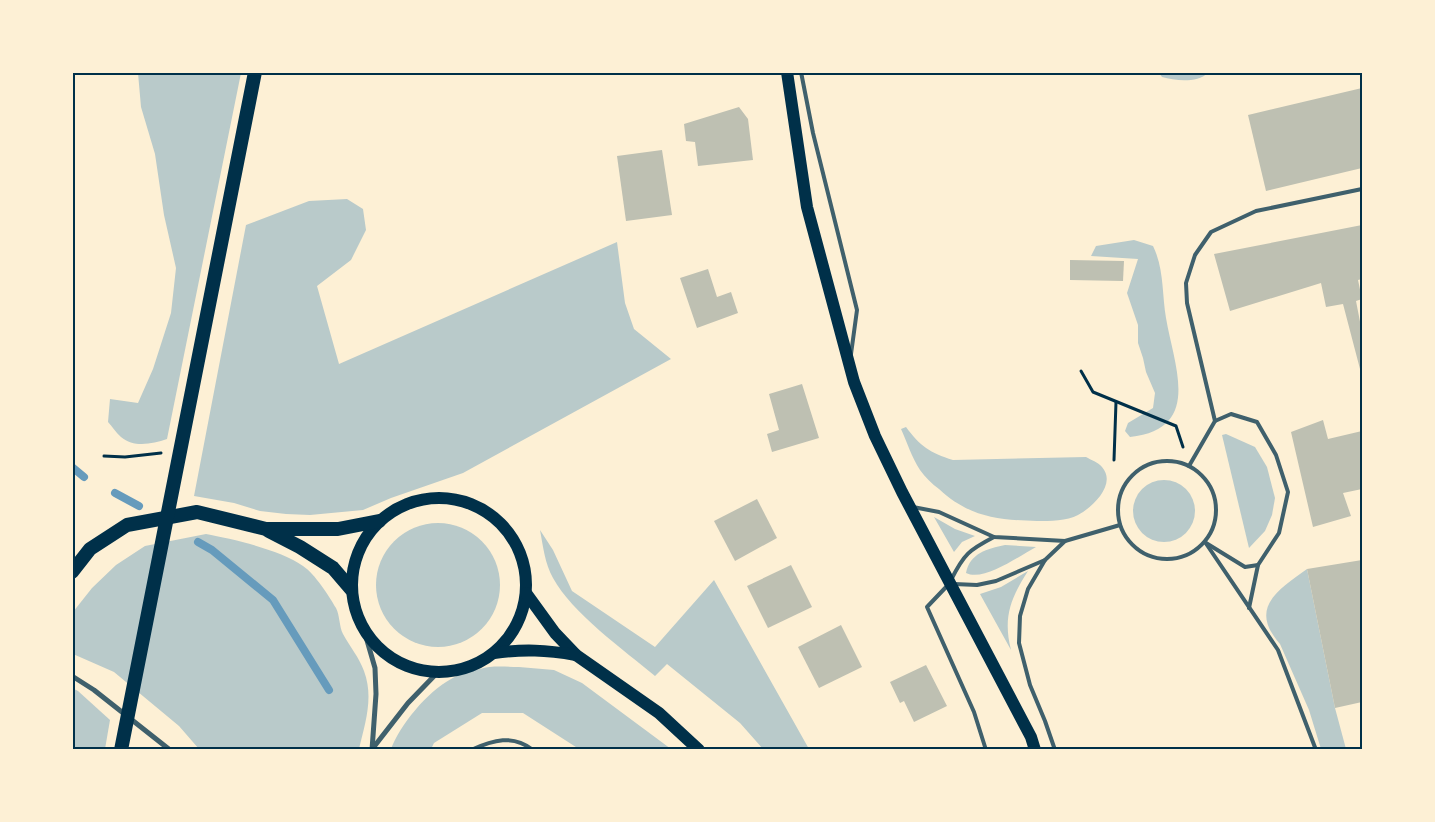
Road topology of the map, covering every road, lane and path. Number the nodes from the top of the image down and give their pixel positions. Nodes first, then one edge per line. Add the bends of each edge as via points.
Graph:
1 (255, 72) edge
2 (788, 72) edge
3 (801, 72) edge
4 (1362, 189) edge
5 (850, 366) junction
6 (1081, 371) dead end
7 (1116, 402) junction
8 (1215, 421) junction
9 (170, 452) dead end
10 (104, 456) dead end
11 (1114, 460) dead end
12 (1190, 466) junction
13 (909, 506) junction
14 (379, 521) junction
15 (1120, 525) junction
16 (266, 529) junction
17 (994, 537) junction
18 (1064, 541) junction
19 (1204, 542) junction
20 (1045, 560) junction
21 (1258, 565) junction
22 (72, 572) edge
23 (950, 584) junction
24 (351, 589) junction
25 (526, 593) junction
26 (1249, 608) junction
27 (364, 630) junction
28 (494, 653) junction
29 (576, 655) junction
30 (438, 672) junction
31 (72, 676) edge
32 (372, 749) edge
33 (121, 750) edge
34 (170, 750) edge
35 (472, 750) edge
36 (533, 750) edge
37 (698, 750) edge
38 (986, 750) edge
39 (1035, 750) edge
40 (1055, 750) edge
41 (1316, 750) edge

1 - 33 highway
2 - 5 main road via 807,207
3 - 5 lane via 857,310
4 - 8 lane via 1256,211 1212,232 1195,255 1186,284 1187,303
5 - 13 main road via 875,436
6 - 7 path via 1093,392
7 - 11 path
7 - 12 path via 1176,426
8 - 12 lane
8 - 21 lane via 1231,414 1257,422 1276,455 1288,492 1279,533
9 - 10 path
12 - 15 lane via 1174,461 1157,461 1130,477 1121,492 1118,508
12 - 19 lane via 1210,486 1215,500 1216,515
13 - 17 lane via 939,512
13 - 23 main road
14 - 16 highway via 338,529
14 - 24 main road via 363,540 354,564
14 - 25 main road via 404,504 433,497 463,501 490,514 511,536 523,563
15 - 18 lane
15 - 19 lane via 1134,547 1158,558 1183,556
16 - 22 highway via 198,512 127,525 90,549
16 - 24 highway via 333,568
17 - 18 lane
17 - 23 lane via 974,547 961,560
18 - 20 lane
19 - 21 lane via 1245,567
19 - 26 lane
20 - 23 lane via 996,581 976,585
20 - 40 lane via 1028,589 1020,616 1019,643 1030,685
21 - 26 lane
23 - 38 lane via 927,607 974,712
23 - 39 main road
24 - 27 main road via 355,610
25 - 28 main road via 521,616 510,636
25 - 29 main road via 555,633
26 - 41 lane via 1278,650
27 - 30 main road via 383,652 409,667
27 - 32 street via 375,668
28 - 29 main road via 547,650
28 - 30 main road via 477,664
29 - 37 main road via 658,713
30 - 32 street via 408,703
31 - 34 street
35 - 36 lane via 501,738 526,744

